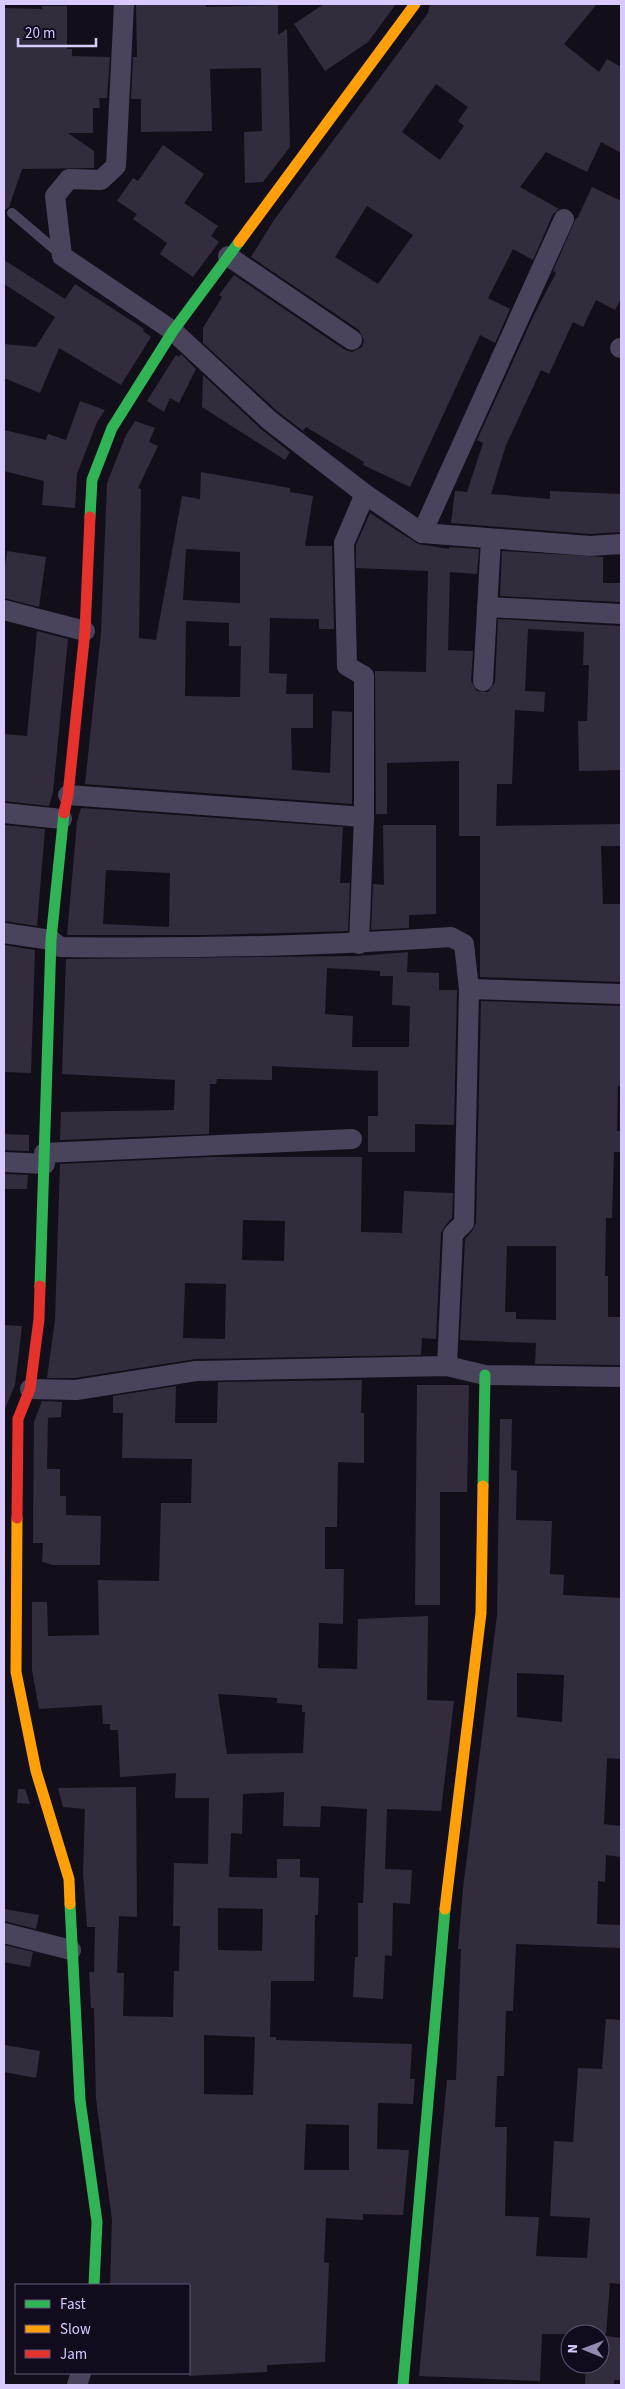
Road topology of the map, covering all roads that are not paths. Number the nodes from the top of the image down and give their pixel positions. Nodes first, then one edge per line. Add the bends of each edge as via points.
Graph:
1 (124, 4) edge
2 (415, 4) edge
3 (12, 213) dead end
4 (564, 219) dead end
5 (62, 256) junction
6 (228, 256) junction
7 (173, 331) junction
8 (352, 340) dead end
9 (365, 494) junction
10 (422, 533) junction
11 (491, 539) junction
12 (621, 544) edge
13 (487, 606) junction
14 (4, 610) edge
15 (621, 614) edge
16 (85, 631) junction
17 (483, 681) dead end
18 (68, 794) junction
19 (4, 813) edge
20 (364, 817) junction
21 (62, 819) junction
22 (4, 934) edge
23 (51, 940) junction
24 (359, 944) junction
25 (469, 989) junction
26 (621, 994) edge
27 (352, 1139) dead end
28 (44, 1158) junction
29 (4, 1162) edge
30 (447, 1366) junction
31 (485, 1375) junction
32 (621, 1377) edge
33 (30, 1389) junction
34 (11, 1418) edge
35 (4, 1933) edge
36 (71, 1950) junction
37 (94, 2284) edge
38 (403, 2385) edge

1 - 5 street via 116,166 101,180 69,179 55,196
2 - 6 street
3 - 5 lane
4 - 10 street
5 - 7 street
6 - 7 street
6 - 8 street
7 - 9 street via 269,420
7 - 16 street via 112,428 92,480
9 - 10 street
9 - 20 street via 344,544 347,666 364,676
10 - 11 street
11 - 12 street via 590,546
11 - 13 street
13 - 15 street
13 - 17 street
14 - 16 street
16 - 18 street
18 - 20 street
18 - 21 street
19 - 21 street
20 - 24 street
21 - 23 street
22 - 23 street
23 - 24 street via 60,947
23 - 28 street
24 - 25 street via 451,937 464,944
25 - 26 street
25 - 30 street via 464,1223 453,1234
27 - 28 street
28 - 29 street
28 - 33 street via 39,1319
30 - 31 street
30 - 33 street via 196,1371 76,1390
31 - 32 street
31 - 38 street via 481,1612 446,1888
33 - 34 street
34 - 36 street via 16,1672 36,1771 69,1879
35 - 36 street
36 - 37 street via 80,2100 97,2222

